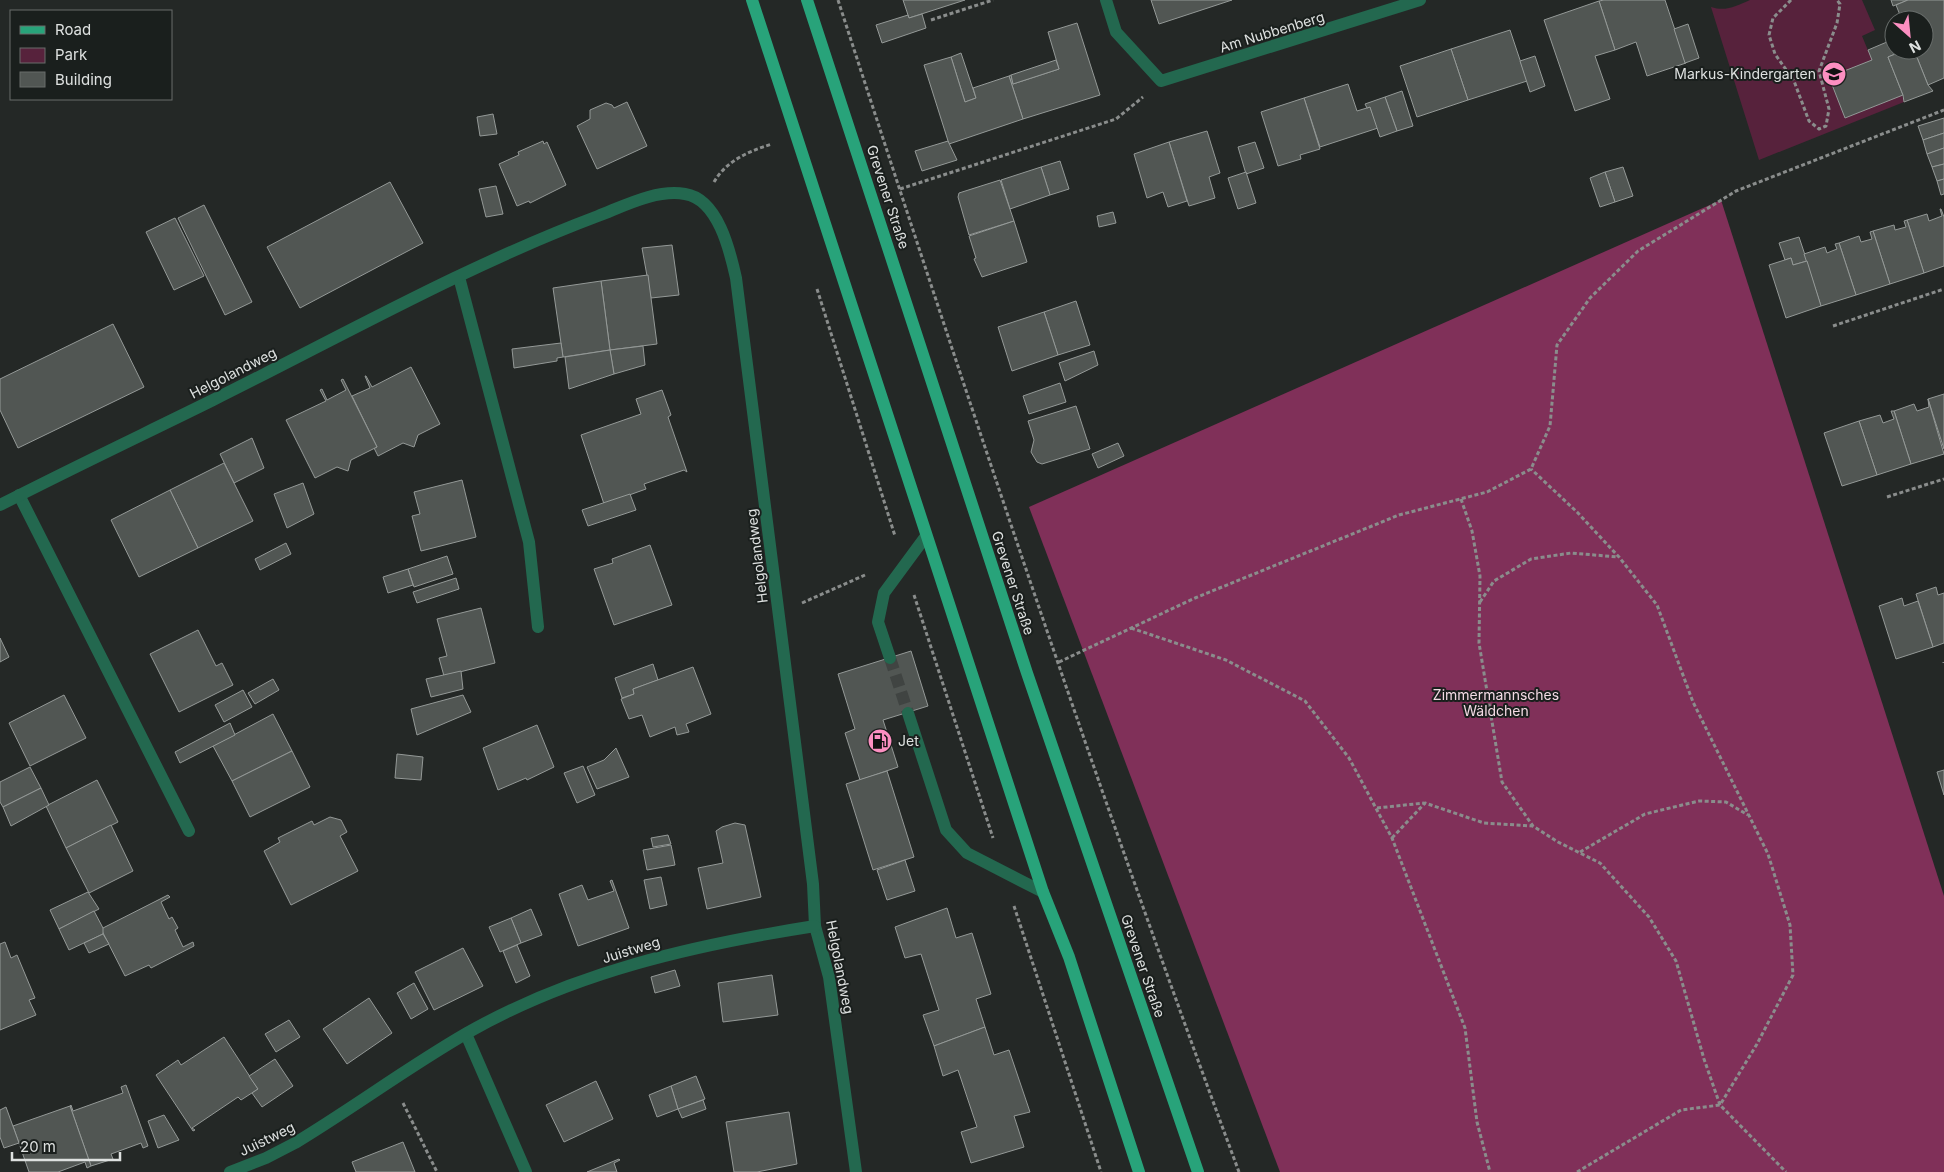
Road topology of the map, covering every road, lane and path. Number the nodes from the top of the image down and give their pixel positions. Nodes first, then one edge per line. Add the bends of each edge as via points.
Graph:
1 (752, 0) edge
2 (807, 0) edge
3 (838, 0) edge
4 (993, 0) edge
5 (1106, 0) edge
6 (1420, 0) edge
7 (1792, 0) edge
8 (1837, 0) edge
9 (931, 20) dead end
10 (1161, 81) junction
11 (1944, 110) edge
12 (774, 153) dead end
13 (900, 189) junction
14 (703, 202) junction
15 (459, 277) junction
16 (816, 284) dead end
17 (1944, 289) edge
18 (1833, 326) dead end
19 (1531, 470) junction
20 (1944, 479) edge
21 (19, 495) junction
22 (1887, 497) dead end
23 (1461, 499) junction
24 (0, 505) edge
25 (926, 536) junction
26 (1619, 557) junction
27 (904, 566) junction
28 (867, 574) dead end
29 (1480, 602) junction
30 (778, 614) junction
31 (538, 627) dead end
32 (1130, 628) junction
33 (890, 658) tunnel mouth
34 (1059, 662) junction
35 (908, 713) tunnel mouth
36 (1425, 803) junction
37 (1377, 808) junction
38 (1748, 816) junction
39 (1532, 826) junction
40 (189, 832) dead end
41 (1392, 838) junction
42 (1580, 853) junction
43 (1003, 872) junction
44 (1043, 892) junction
45 (814, 926) junction
46 (466, 1034) junction
47 (389, 1082) junction
48 (1720, 1105) junction
49 (230, 1172) edge
50 (437, 1172) edge
51 (526, 1172) edge
52 (856, 1172) edge
53 (1100, 1172) edge
54 (1139, 1172) edge
55 (1198, 1172) edge
56 (1239, 1172) edge
57 (1490, 1172) edge
58 (1577, 1172) edge
59 (1786, 1172) edge

1 - 25 main road
2 - 55 main road, Grevener Straße via 1027,673
3 - 13 path
4 - 9 path
5 - 10 street via 1116,32
6 - 10 street, Am Nubbenberg
7 - 8 path via 1773,18 1768,35 1774,54 1794,81 1809,121 1819,129 1826,126 1829,109 1819,71 1837,22 1840,4
10 - 13 path via 1116,119
11 - 19 path via 1736,191 1638,251 1590,298 1558,345 1550,426
12 - 14 path via 772,144 755,149 722,168
13 - 34 path
14 - 15 street, Helgolandweg via 686,194 644,199 554,232
14 - 30 street, Helgolandweg via 719,222 736,278
15 - 21 street, Helgolandweg
15 - 31 street via 529,542
16 - 27 path
17 - 18 path
19 - 23 path via 1487,492
19 - 26 path
20 - 22 path
21 - 24 street, Helgolandweg
21 - 40 street
23 - 29 path via 1472,531 1480,576
23 - 32 path via 1399,515
25 - 27 street
25 - 44 main road
26 - 29 path via 1571,553 1532,559 1494,581
26 - 38 path via 1657,605 1693,702
27 - 33 street via 884,593 878,622
27 - 43 path
28 - 30 path
29 - 39 path via 1479,643 1502,782
30 - 45 street, Helgolandweg via 813,884
32 - 34 path
32 - 37 path via 1226,660 1305,701 1349,758
34 - 56 path
35 - 43 street via 946,830 968,853
36 - 37 path
36 - 39 path via 1484,823
36 - 41 path
37 - 41 path
38 - 42 path via 1726,802 1699,801 1645,814
38 - 48 path via 1768,854 1790,926 1793,975
39 - 42 path
41 - 57 path via 1465,1028 1477,1122
42 - 48 path via 1600,862 1649,917 1676,961
43 - 44 street
43 - 53 path
44 - 54 main road via 1068,957
45 - 46 street, Juistweg via 738,938 623,967 567,986
45 - 52 street, Helgolandweg via 829,977
46 - 47 street, Juistweg
46 - 51 street
47 - 49 street, Juistweg via 295,1144
47 - 50 path via 409,1111
48 - 58 path via 1681,1110
48 - 59 path

